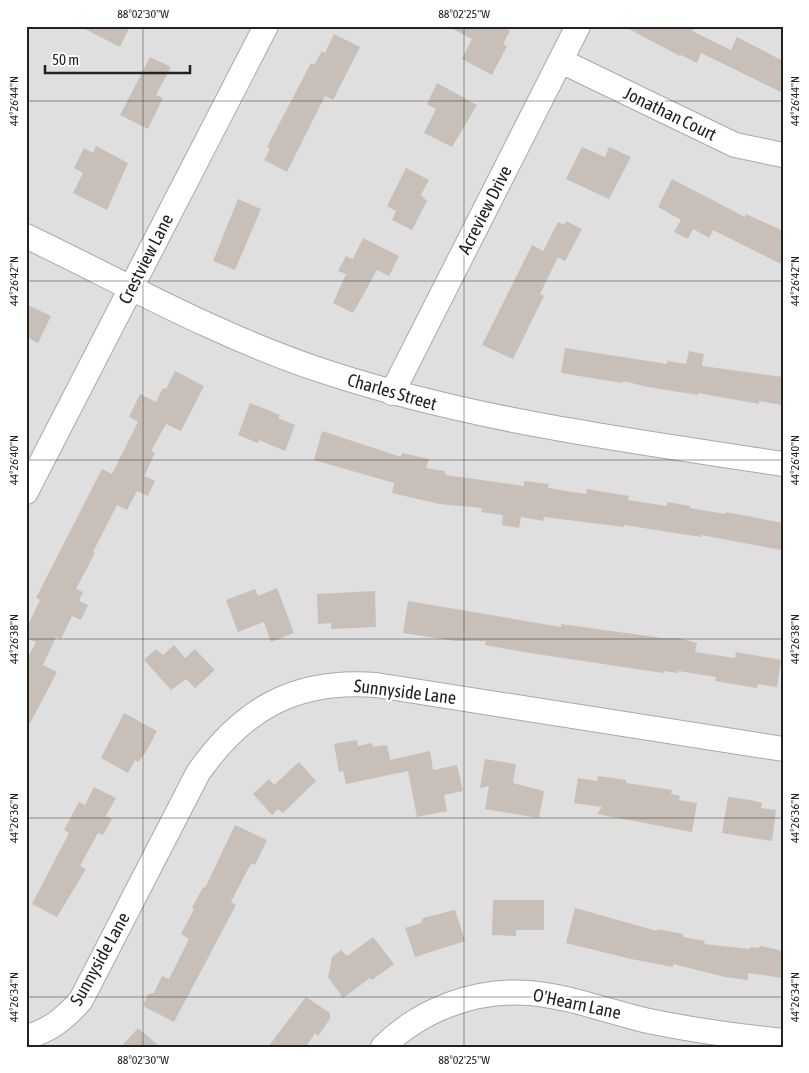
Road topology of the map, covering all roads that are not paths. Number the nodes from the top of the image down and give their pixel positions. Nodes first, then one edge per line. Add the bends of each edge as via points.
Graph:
1 (266, 26) edge
2 (578, 26) edge
3 (561, 61) junction
4 (783, 155) edge
5 (26, 236) edge
6 (132, 287) junction
7 (392, 393) junction
8 (783, 464) edge
9 (26, 492) edge
10 (783, 749) edge
11 (26, 1037) edge
12 (783, 1041) edge
13 (383, 1047) edge

1 - 6 street, Crestview Lane
2 - 3 street, Acreview Drive
3 - 4 street, Jonathan Court via 735,145
3 - 7 street, Acreview Drive
5 - 6 street, Charles Street
6 - 7 street, Charles Street via 253,345
6 - 9 street, Crestview Lane
7 - 8 street, Charles Street via 534,425
10 - 11 street, Sunnyside Lane via 376,685 335,684 284,697 236,727 216,747 198,773 81,1000 51,1027
12 - 13 street, O'Hearn Lane via 719,1034 644,1020 562,998 499,993 441,1008 414,1022

